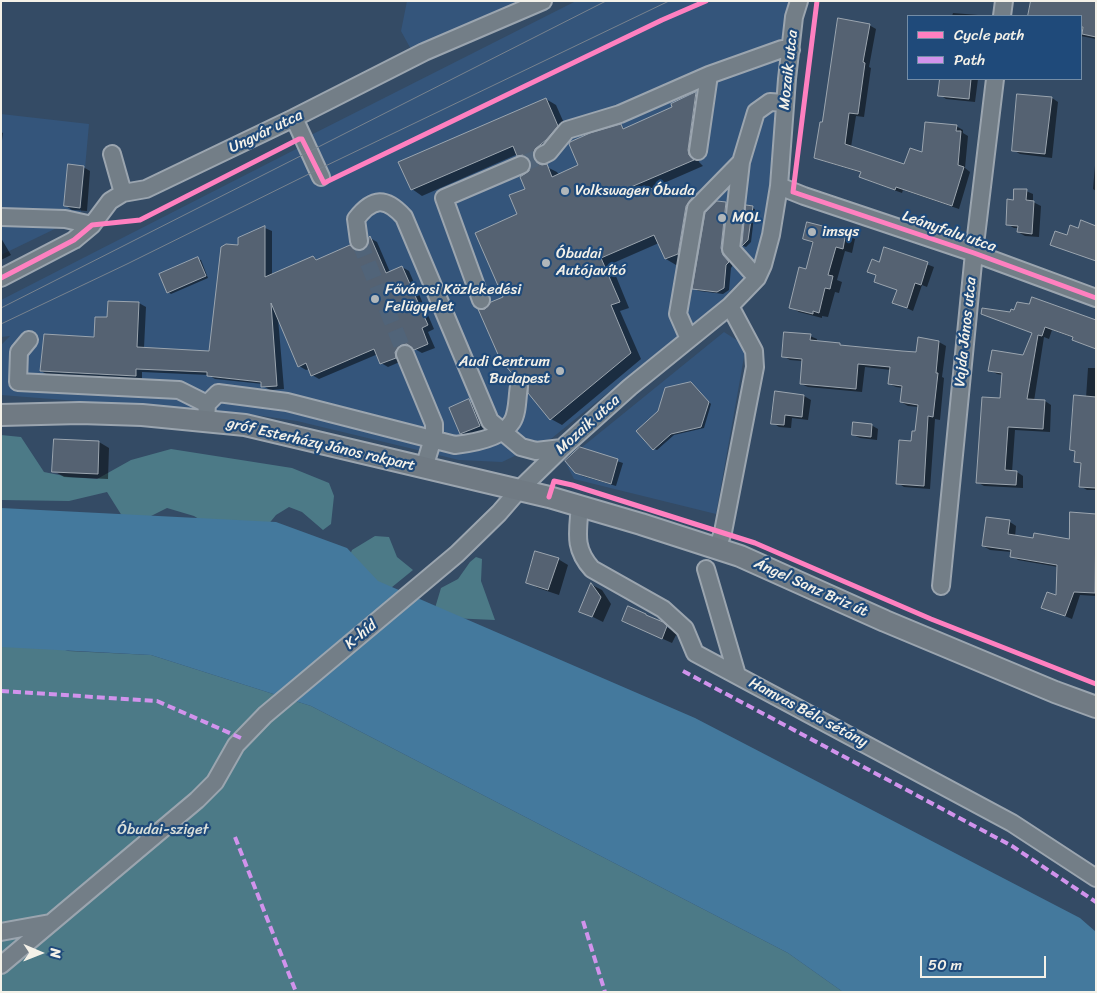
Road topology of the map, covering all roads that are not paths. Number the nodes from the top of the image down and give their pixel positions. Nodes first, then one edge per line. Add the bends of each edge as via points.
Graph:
1 (543, 1) edge
2 (799, 1) edge
3 (1004, 1) edge
4 (1002, 15) edge
5 (791, 50) junction
6 (709, 75) junction
7 (995, 80) edge
8 (785, 103) junction
9 (294, 118) junction
10 (698, 151) dead end
11 (112, 154) dead end
12 (543, 155) tunnel mouth
13 (741, 162) junction
14 (521, 165) tunnel mouth
15 (321, 177) dead end
16 (786, 189) junction
17 (123, 193) junction
18 (1, 217) edge
19 (92, 224) junction
20 (359, 242) tunnel mouth
21 (974, 253) junction
22 (1, 278) edge
23 (757, 278) junction
24 (1096, 298) edge
25 (481, 300) dead end
26 (730, 306) junction
27 (689, 339) junction
28 (29, 340) dead end
29 (405, 354) tunnel mouth
30 (519, 386) dead end
31 (206, 412) junction
32 (1, 415) edge
33 (502, 432) junction
34 (432, 440) junction
35 (562, 448) junction
36 (424, 468) junction
37 (519, 490) junction
38 (580, 505) junction
39 (717, 548) junction
40 (457, 554) joint
41 (706, 568) dead end
42 (941, 586) dead end
43 (737, 675) junction
44 (1096, 706) edge
45 (1096, 878) edge
46 (52, 922) junction
47 (1, 932) edge
48 (1, 965) edge

1 - 9 street, Ungvár utca via 424,52
2 - 5 street, Mozaik utca
3 - 4 street
5 - 6 street via 782,50
5 - 8 street, Mozaik utca
6 - 10 street
6 - 12 street via 620,114 567,130
7 - 21 street, Vajda János utca
8 - 13 street via 770,102 756,112
8 - 16 street, Mozaik utca
9 - 15 street
9 - 17 street, Ungvár utca via 146,189
11 - 17 street
13 - 23 street via 731,249
13 - 27 street via 696,208 678,314
14 - 25 street via 444,198
16 - 21 street, Leányfalu utca
16 - 23 street, Mozaik utca via 764,265
17 - 19 street, Ungvár utca via 110,201
18 - 19 street via 65,219
19 - 22 street, Ungvár utca via 74,240
20 - 33 street via 356,219 365,207 381,202 394,206 404,218 490,421
21 - 24 street, Leányfalu utca
21 - 42 street, Vajda János utca
23 - 26 street, Mozaik utca
26 - 27 street, Mozaik utca
26 - 39 street via 754,351 755,367 723,532
27 - 35 street, Mozaik utca
28 - 31 street via 19,352 18,382 180,390
29 - 34 street via 434,424
30 - 33 street via 514,419
31 - 32 main road, gróf Esterházy János rakpart
31 - 34 street via 218,393 287,402
31 - 36 main road, gróf Esterházy János rakpart
33 - 34 street via 470,444 455,445
33 - 35 street via 520,447 536,451
34 - 36 street
35 - 37 street, Mozaik utca
36 - 37 main road, gróf Esterházy János rakpart
37 - 38 main road, Ángel Sanz Briz út
37 - 40 street, Mozaik utca
38 - 39 main road, Ángel Sanz Briz út
38 - 43 street, Hamvas Béla sétány via 578,548 592,569 663,609 685,629 696,652
39 - 44 main road, Ángel Sanz Briz út via 1055,692
40 - 46 street, K-híd via 265,715 236,745 212,786
41 - 43 street
43 - 45 street, Hamvas Béla sétány via 1012,823
46 - 47 street
46 - 48 street, K-híd

